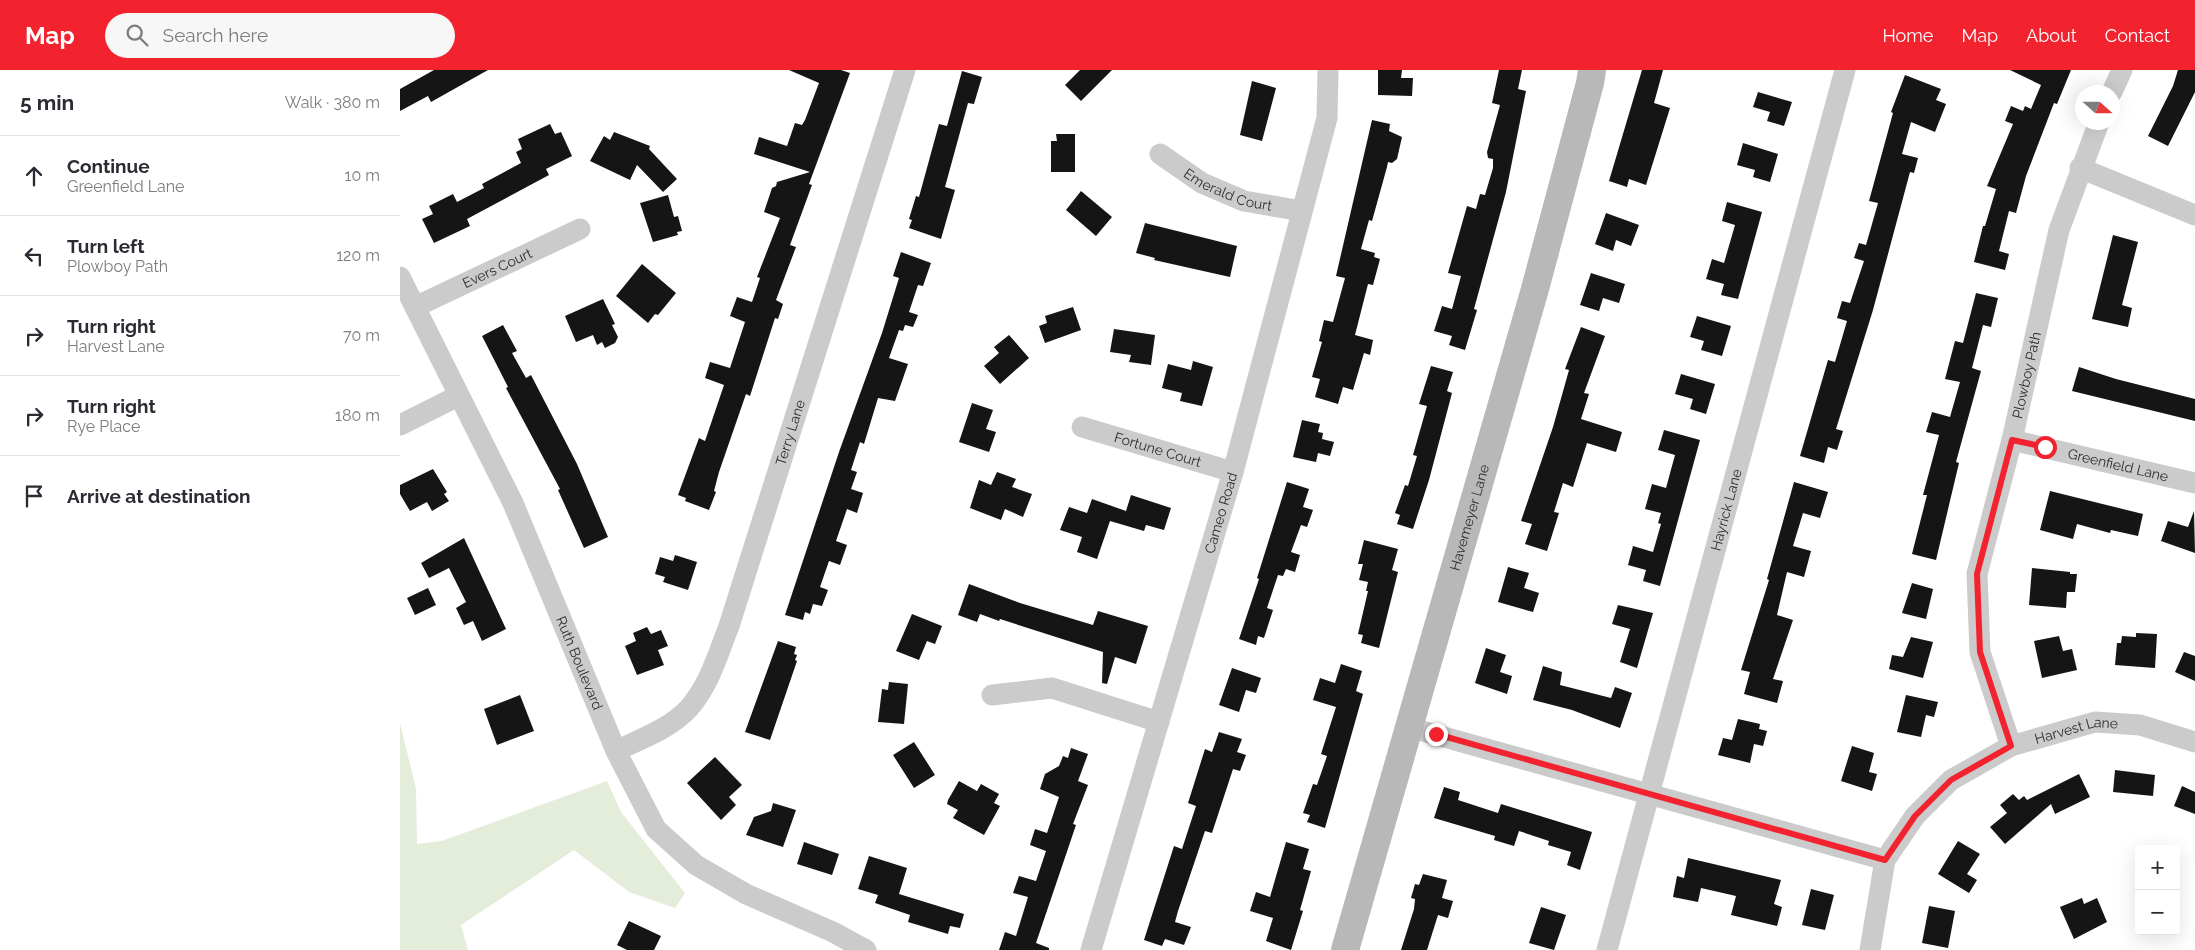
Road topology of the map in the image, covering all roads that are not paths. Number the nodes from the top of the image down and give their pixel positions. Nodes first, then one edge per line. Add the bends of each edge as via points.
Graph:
1 (905, 70) edge
2 (1328, 70) edge
3 (1845, 70) edge
4 (2122, 70) edge
5 (1593, 74) edge
6 (2115, 85) edge
7 (2096, 130) edge
8 (1160, 154) dead end
9 (2080, 168) junction
10 (1302, 211) junction
11 (2195, 215) edge
12 (580, 229) dead end
13 (400, 277) edge
14 (415, 307) junction
15 (458, 396) junction
16 (400, 425) edge
17 (1082, 427) dead end
18 (2012, 440) junction
19 (1233, 472) junction
20 (2195, 483) edge
21 (992, 695) dead end
22 (1159, 722) junction
23 (1408, 726) junction
24 (2195, 742) edge
25 (2011, 746) junction
26 (616, 751) junction
27 (1651, 795) junction
28 (1885, 860) junction
29 (866, 950) edge
30 (1091, 950) edge
31 (1344, 950) edge
32 (1607, 950) edge
33 (1870, 950) edge

1 - 26 street, Terry Lane via 729,626 706,684 688,709 662,729
2 - 10 street, Cameo Road via 1327,118
3 - 27 street, Hayrick Lane
4 - 6 street
5 - 23 street, Havemeyer Lane via 1535,289
7 - 9 street, Plowboy Path
8 - 10 street, Emerald Court via 1202,183 1244,201
9 - 11 street
9 - 18 street, Plowboy Path via 2059,230
10 - 19 street, Cameo Road
12 - 14 street, Evers Court
13 - 14 street, Ruth Boulevard
14 - 15 street, Ruth Boulevard
15 - 16 street
15 - 26 street, Ruth Boulevard via 513,503
17 - 19 street, Fortune Court
18 - 20 street, Greenfield Lane
18 - 25 street, Plowboy Path via 1977,574 1980,652
19 - 22 street, Cameo Road
21 - 22 street via 1052,688
22 - 30 street, Cameo Road
23 - 27 street
23 - 31 street, Havemeyer Lane
24 - 25 street, Harvest Lane via 2140,725 2096,722
25 - 28 street, Harvest Lane via 1951,780 1915,816
26 - 29 street, Ruth Boulevard via 656,829 696,865 746,894
27 - 28 street
27 - 32 street, Hayrick Lane
28 - 33 street, Harvest Lane

